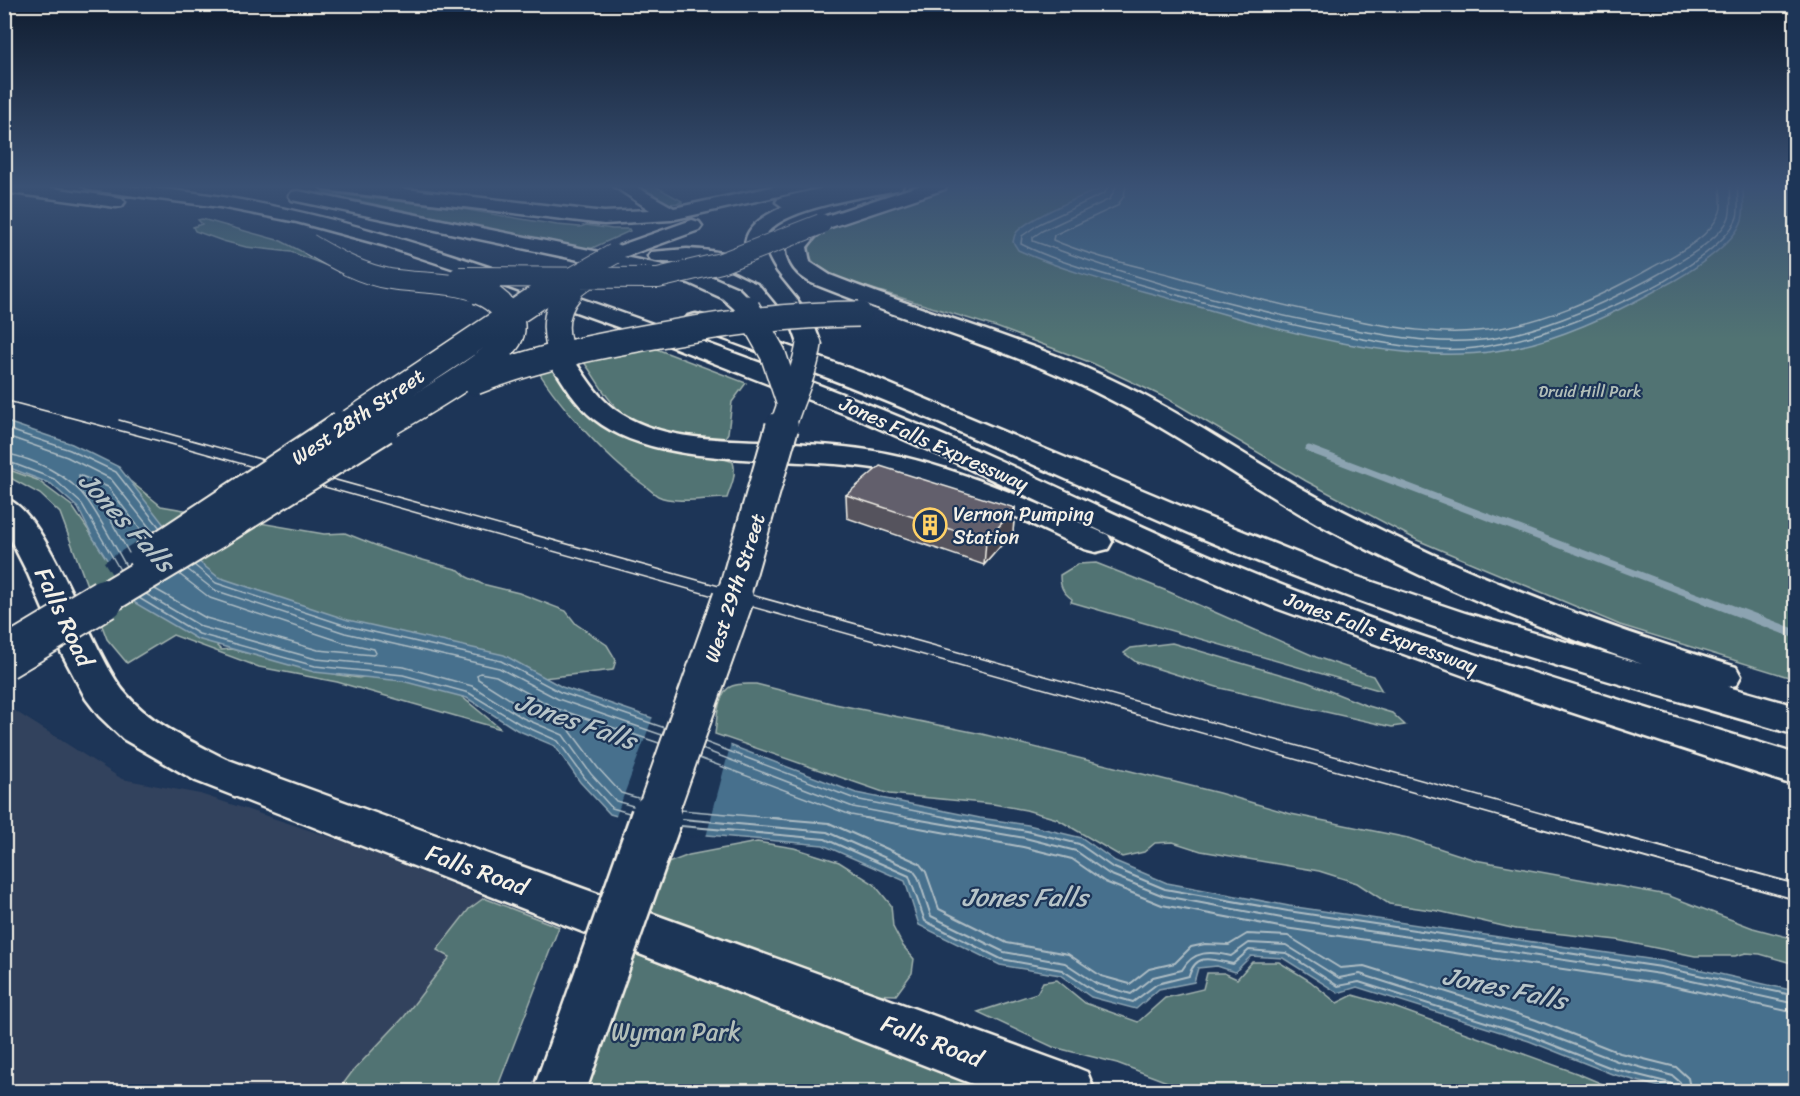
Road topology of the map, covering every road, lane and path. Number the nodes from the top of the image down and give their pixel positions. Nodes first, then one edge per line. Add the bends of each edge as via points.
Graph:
1 (370, 236) edge
2 (431, 236) edge
3 (489, 236) edge
4 (659, 236) edge
5 (756, 236) edge
6 (789, 236) edge
7 (806, 236) edge
8 (768, 279) junction
9 (551, 289) junction
10 (933, 320) junction
11 (565, 365) junction
12 (789, 402) junction
13 (372, 436) junction
14 (1011, 492) junction
15 (4, 507) edge
16 (4, 648) edge
17 (4, 659) edge
18 (1796, 698) edge
19 (1796, 721) edge
20 (1796, 770) edge
21 (1796, 775) edge
22 (558, 1092) edge
23 (1067, 1092) edge

1 - 14 main road, Jones Falls Expressway via 739,361 949,449
2 - 19 main road, Jones Falls Expressway via 710,326 883,390 1247,545 1406,606
3 - 12 main road, bridge via 665,271 730,293 747,308 773,354
4 - 9 main road, West 28th Street, bridge via 614,254
5 - 8 main road, West 29th Street via 756,253
6 - 13 main road, bridge via 708,268 628,280 404,274 372,269 298,240 377,277 447,285 488,296 512,320 510,336 499,352
7 - 10 main road, bridge via 797,247 805,270
8 - 11 main road, bridge via 743,264 720,258 674,255 641,258 601,270 566,294 558,307 554,335
8 - 12 main road, West 29th Street, bridge via 800,317 809,344 807,360
9 - 11 main road, bridge via 540,311 542,331 552,352
9 - 16 main road, West 28th Street, bridge
10 - 13 main road, bridge via 859,314 752,319 568,352 483,378
10 - 18 main road via 1015,348 1117,392 1328,515 1426,565 1587,630
11 - 14 main road via 591,401 613,419 642,434 688,445 875,459 940,478
12 - 22 main road, West 29th Street, bridge via 739,582
13 - 17 main road, bridge
14 - 20 main road, Jones Falls Expressway via 1373,632
14 - 21 main road via 1202,589 1364,652 1633,739
15 - 23 main road, Falls Road via 28,541 88,669 107,698 125,718 166,746 211,770

